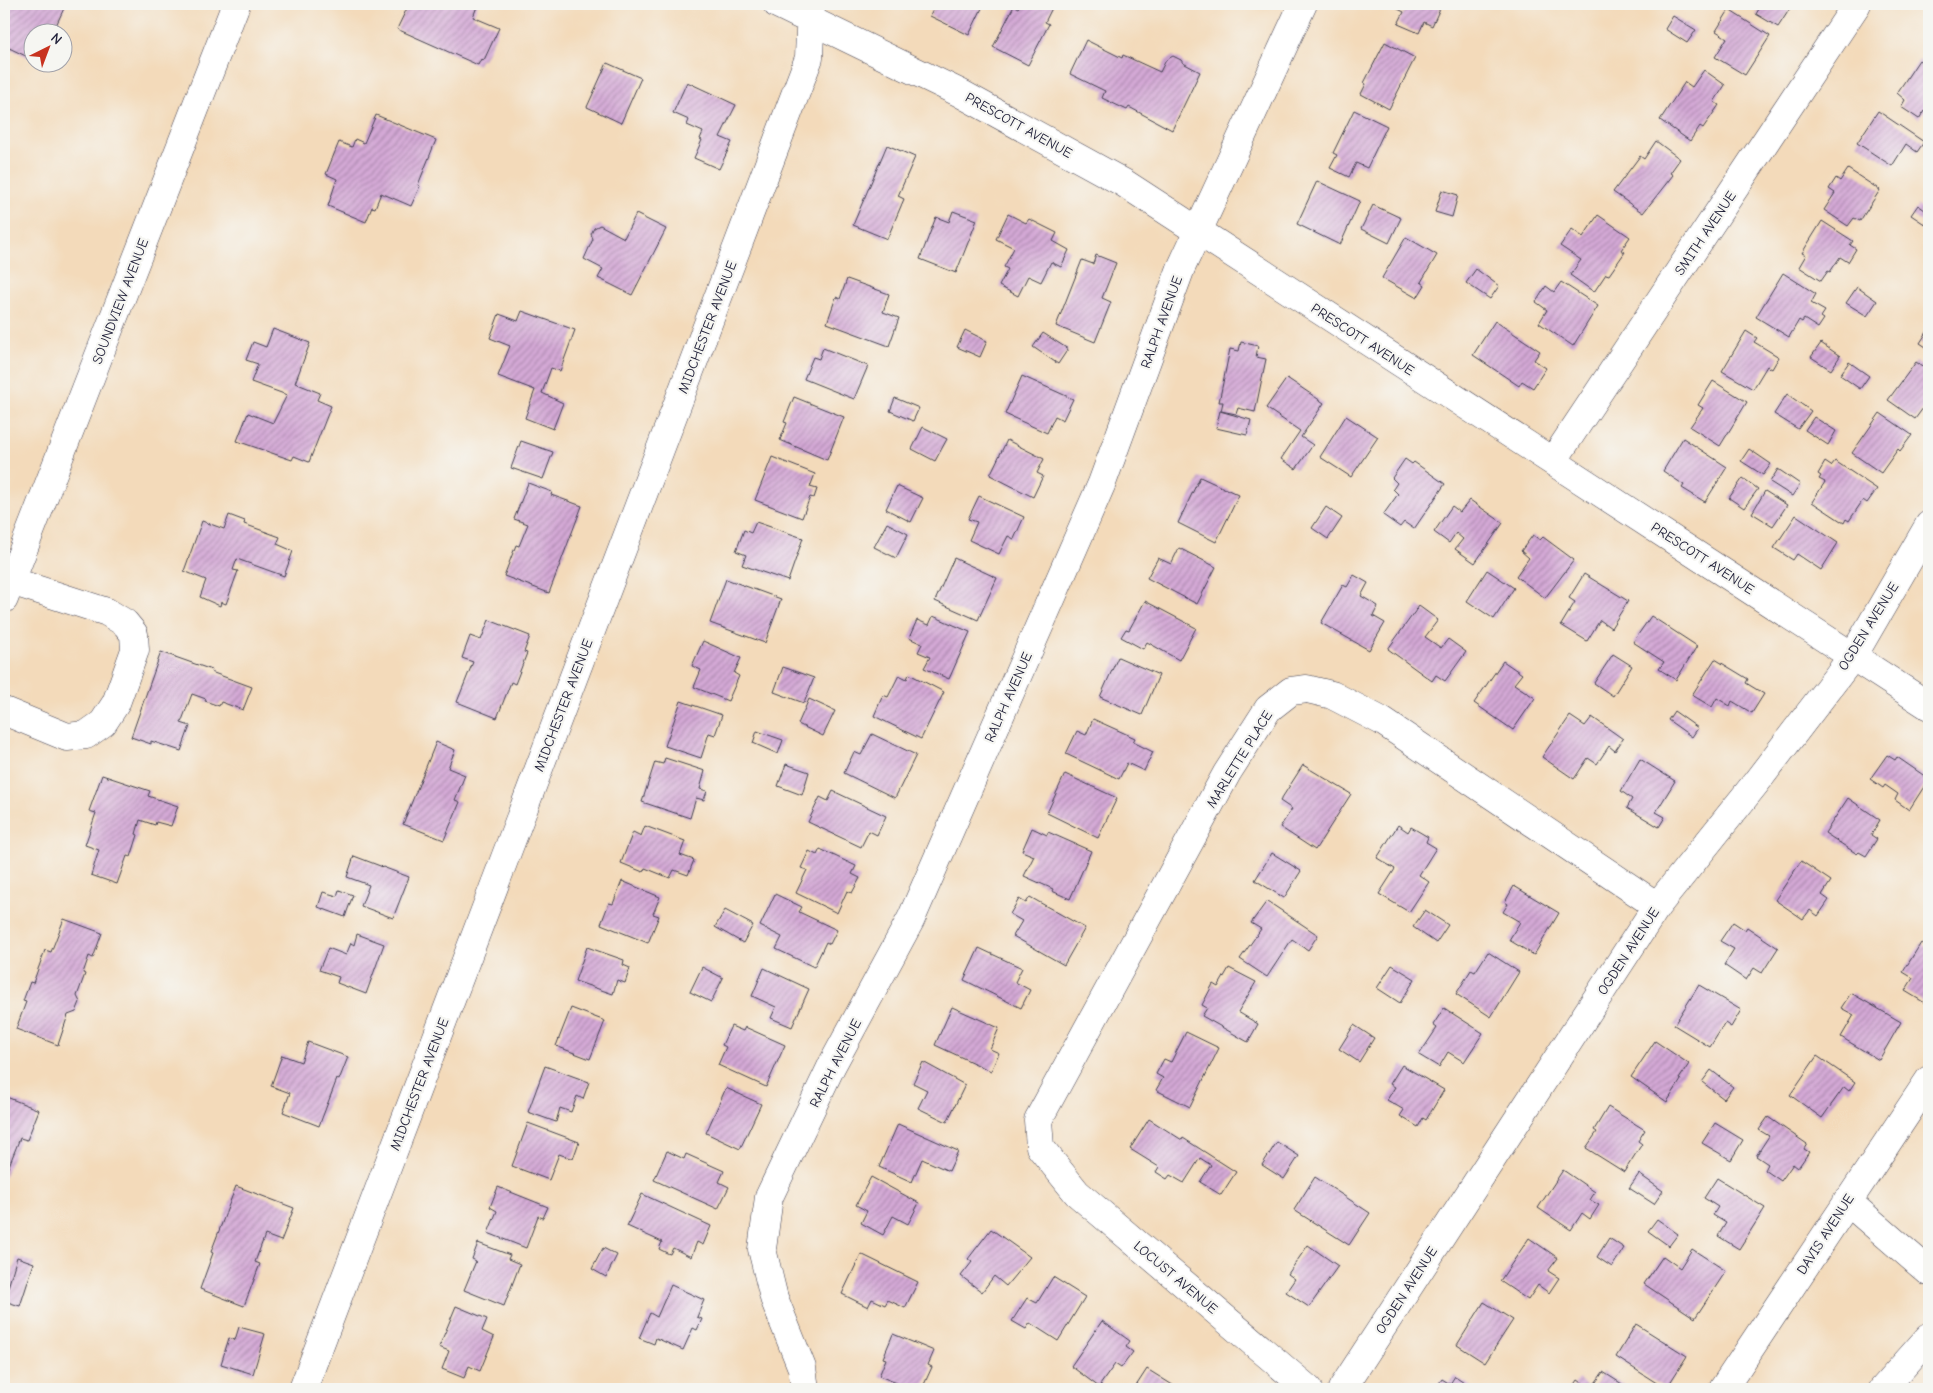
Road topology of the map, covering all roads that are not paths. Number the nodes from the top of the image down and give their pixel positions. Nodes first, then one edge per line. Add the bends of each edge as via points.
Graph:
1 (236, 4) edge
2 (777, 4) edge
3 (1304, 4) edge
4 (1857, 4) edge
5 (811, 11) edge
6 (1198, 232) junction
7 (1553, 462) junction
8 (1929, 525) edge
9 (7, 590) edge
10 (1852, 656) junction
11 (1929, 706) edge
12 (4, 711) edge
13 (1657, 906) junction
14 (1929, 1080) edge
15 (1050, 1159) joint
16 (1847, 1201) junction
17 (1929, 1272) edge
18 (1929, 1336) edge
19 (303, 1389) edge
20 (805, 1389) edge
21 (1308, 1389) edge
22 (1342, 1389) edge
23 (1723, 1389) edge
24 (1883, 1389) edge

1 - 9 street, SOUNDVIEW AVENUE
2 - 5 street, PRESCOTT AVENUE
3 - 6 street, RALPH AVENUE
4 - 7 street, SMITH AVENUE
5 - 6 street, PRESCOTT AVENUE via 1124,183
5 - 19 street, MIDCHESTER AVENUE via 809,58
6 - 7 street, PRESCOTT AVENUE
6 - 20 street, RALPH AVENUE via 1181,268 1102,483 915,910 832,1064 769,1196 762,1249 774,1298 802,1368
7 - 10 street, PRESCOTT AVENUE
8 - 10 street, OGDEN AVENUE
9 - 12 street via 107,612 125,623 134,634 135,650 116,703 103,723 86,735 67,737
10 - 11 street, PRESCOTT AVENUE
10 - 13 street, OGDEN AVENUE
13 - 15 street, MARLETTE PLACE via 1382,721 1332,695 1308,689 1291,691 1268,709 1227,773 1038,1120 1040,1147
13 - 22 street, OGDEN AVENUE
14 - 16 street, DAVIS AVENUE
15 - 21 street, LOCUST AVENUE via 1077,1194
16 - 17 street
16 - 23 street, DAVIS AVENUE
18 - 24 street

